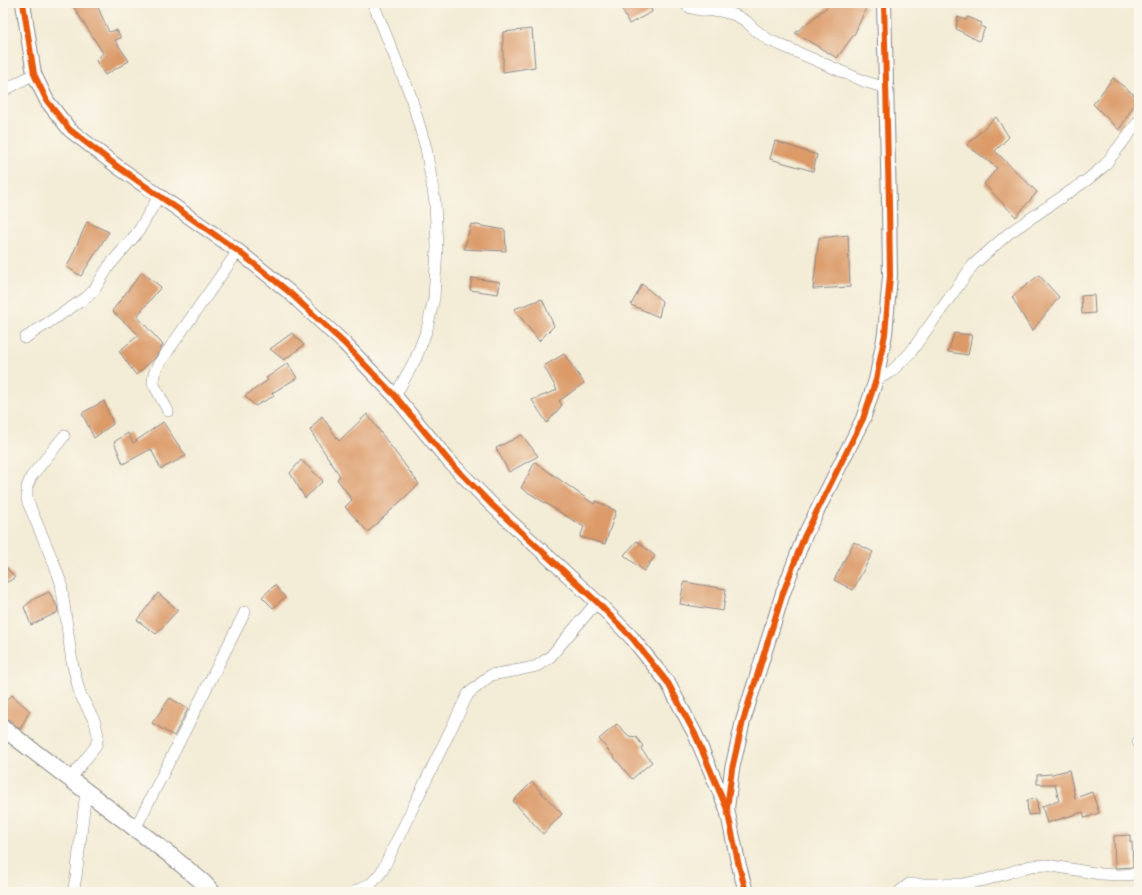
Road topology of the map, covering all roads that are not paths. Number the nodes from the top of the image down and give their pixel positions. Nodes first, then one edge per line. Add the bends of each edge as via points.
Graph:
1 (23, 3) edge
2 (373, 3) edge
3 (684, 3) edge
4 (884, 3) edge
5 (34, 74) junction
6 (887, 88) junction
7 (3, 91) edge
8 (1139, 120) edge
9 (159, 196) junction
10 (238, 251) junction
11 (25, 338) dead end
12 (876, 380) junction
13 (395, 396) junction
14 (168, 411) dead end
15 (64, 436) dead end
16 (597, 602) junction
17 (244, 612) dead end
18 (4, 733) edge
19 (70, 779) junction
20 (86, 791) junction
21 (727, 809) junction
22 (136, 829) junction
23 (1139, 874) edge
24 (73, 892) edge
25 (212, 892) edge
26 (354, 892) edge
27 (746, 892) edge
28 (899, 892) edge

1 - 5 street
2 - 13 street via 410,94 426,148 437,246 434,298 427,329 416,358
3 - 6 street via 691,8 735,15 769,40 866,82
4 - 6 street
5 - 7 street
5 - 9 street via 46,101 70,130
6 - 12 street via 890,276 885,334
8 - 12 street via 1099,171 1009,233 973,265 910,353 892,371
9 - 10 street
9 - 11 street via 138,232 109,266 94,290
10 - 13 street via 289,292 344,343
10 - 14 street via 154,374 153,383
12 - 21 street via 863,419 804,537 783,593 743,721 732,769
13 - 16 street via 450,461 491,504
15 - 19 street via 31,477 27,487 27,500 61,583 72,662 80,694 98,736 96,746
16 - 21 street via 632,638 668,684 694,734
16 - 26 street via 550,656 537,666 491,675 468,694 382,871 372,883
17 - 22 street
18 - 19 main road
19 - 20 main road
20 - 22 main road
20 - 24 street
21 - 27 street
22 - 25 main road
23 - 28 street via 1113,875 1046,865 1030,866 963,884 909,884

